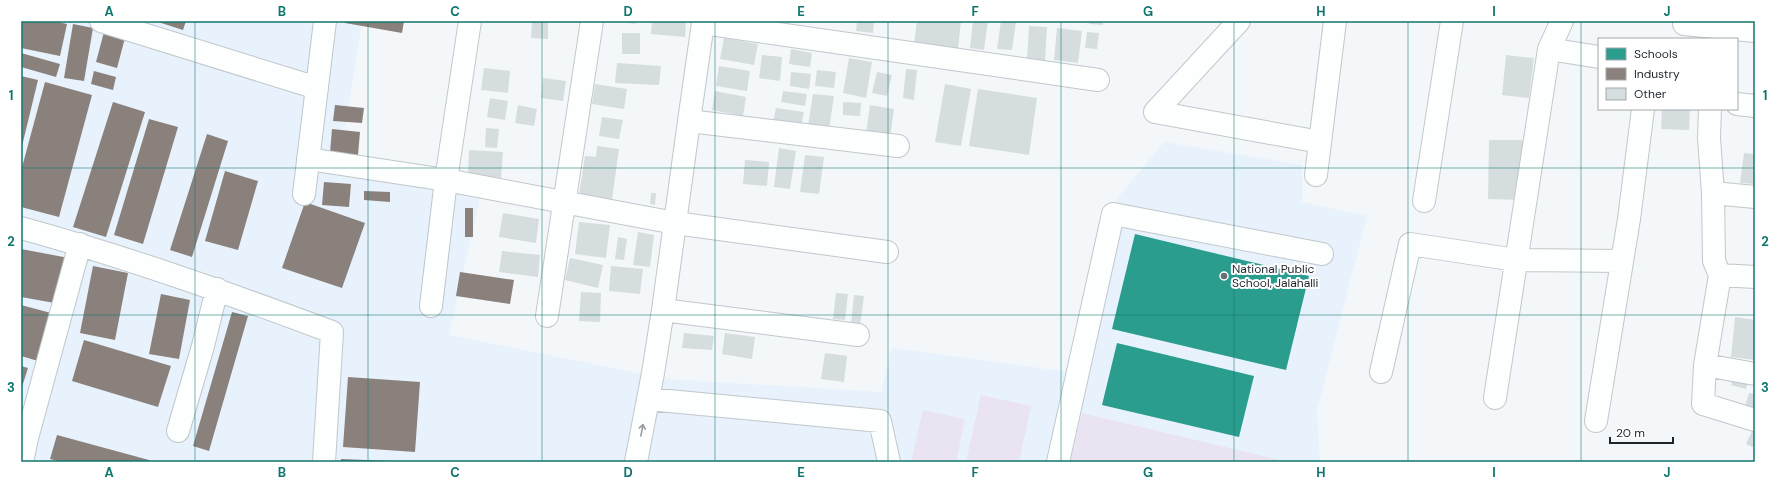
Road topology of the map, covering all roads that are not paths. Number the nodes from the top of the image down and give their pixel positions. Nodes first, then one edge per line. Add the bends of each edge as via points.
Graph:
1 (101, 21) edge
2 (325, 21) edge
3 (470, 21) edge
4 (592, 21) edge
5 (1238, 21) edge
6 (1335, 21) edge
7 (1452, 21) edge
8 (1562, 21) edge
9 (703, 22) edge
10 (1684, 22) edge
11 (1755, 30) edge
12 (1708, 38) edge
13 (1549, 49) junction
14 (1598, 57) edge
15 (1098, 80) dead end
16 (317, 88) junction
17 (1738, 104) edge
18 (1755, 106) edge
19 (1643, 110) edge
20 (1710, 110) edge
21 (690, 121) junction
22 (1320, 142) junction
23 (898, 146) dead end
24 (308, 159) junction
25 (1316, 175) dead end
26 (446, 180) junction
27 (1713, 193) junction
28 (304, 194) dead end
29 (1755, 197) edge
30 (1424, 201) dead end
31 (564, 202) junction
32 (675, 222) junction
33 (21, 228) edge
34 (80, 244) junction
35 (887, 252) dead end
36 (1322, 254) dead end
37 (1516, 260) junction
38 (1622, 261) junction
39 (1720, 275) junction
40 (1755, 277) edge
41 (217, 289) junction
42 (431, 306) dead end
43 (663, 310) junction
44 (546, 316) dead end
45 (858, 335) dead end
46 (1705, 365) junction
47 (1381, 372) dead end
48 (1755, 374) edge
49 (1495, 398) dead end
50 (648, 399) junction
51 (1755, 420) edge
52 (1596, 421) dead end
53 (178, 431) dead end
54 (22, 462) edge
55 (324, 462) edge
56 (636, 462) edge
57 (889, 462) edge
58 (1058, 462) edge

1 - 16 street
2 - 16 street
3 - 26 street
4 - 31 street
5 - 22 street via 1154,112
6 - 22 street
7 - 30 street
8 - 13 street
9 - 15 street
9 - 21 street
10 - 11 street
10 - 12 street via 1693,33
13 - 14 street
13 - 37 street
16 - 24 street
17 - 18 street
19 - 38 street
20 - 27 street
21 - 23 street
21 - 32 street
22 - 25 street
24 - 26 street
24 - 28 street
26 - 31 street
26 - 42 street
27 - 29 street
27 - 39 street via 1714,261
31 - 32 street
31 - 44 street
32 - 35 street
32 - 43 street
33 - 34 street
34 - 41 street
34 - 54 street
36 - 58 street via 1114,214
37 - 38 street
37 - 47 street via 1410,244
37 - 49 street
38 - 52 street
39 - 40 street
39 - 46 street
41 - 53 street
41 - 55 street via 332,332
43 - 45 street
43 - 50 street
46 - 48 street
46 - 51 street via 1704,404
56 -> 50 street
50 - 57 street via 880,421

